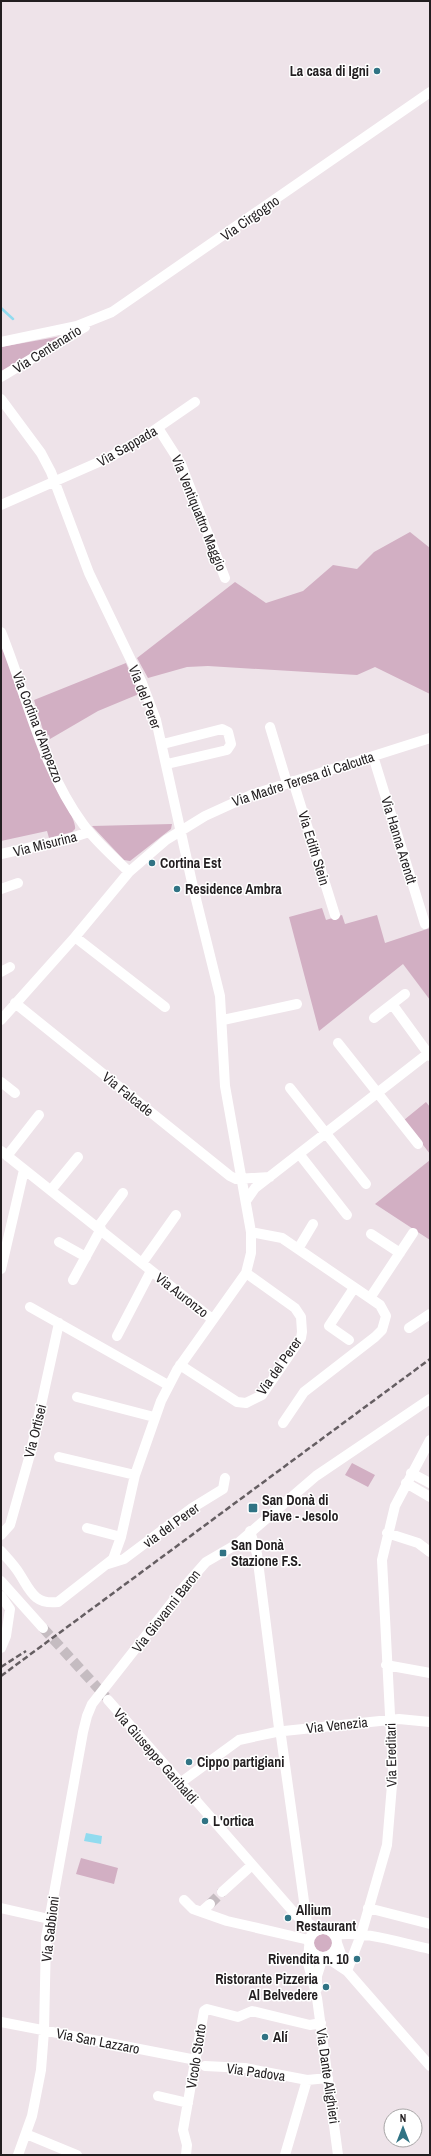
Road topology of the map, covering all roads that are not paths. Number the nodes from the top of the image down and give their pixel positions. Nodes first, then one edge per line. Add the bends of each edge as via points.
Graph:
1 (430, 92) edge
2 (93, 321) junction
3 (1, 342) edge
4 (1, 377) edge
5 (1, 399) edge
6 (195, 402) dead end
7 (158, 428) junction
8 (56, 482) junction
9 (1, 505) edge
10 (225, 578) dead end
11 (1, 632) edge
12 (270, 726) dead end
13 (430, 738) edge
14 (163, 744) junction
15 (373, 756) junction
16 (167, 764) junction
17 (290, 782) junction
18 (181, 831) junction
19 (89, 832) junction
20 (1, 854) edge
21 (129, 872) junction
22 (18, 883) dead end
23 (1, 888) edge
24 (335, 915) dead end
25 (424, 924) dead end
26 (75, 937) junction
27 (405, 994) dead end
28 (15, 1003) junction
29 (297, 1004) dead end
30 (392, 1004) junction
31 (165, 1007) dead end
32 (374, 1018) dead end
33 (1, 1020) edge
34 (223, 1020) junction
35 (338, 1043) dead end
36 (429, 1054) edge
37 (1, 1082) edge
38 (290, 1088) dead end
39 (15, 1093) dead end
40 (377, 1094) junction
41 (39, 1115) dead end
42 (327, 1134) junction
43 (418, 1144) dead end
44 (4, 1153) edge
45 (300, 1155) junction
46 (78, 1157) dead end
47 (24, 1170) junction
48 (243, 1177) junction
49 (270, 1177) junction
50 (366, 1184) dead end
51 (51, 1190) junction
52 (123, 1193) dead end
53 (246, 1201) junction
54 (176, 1215) dead end
55 (347, 1215) dead end
56 (313, 1224) dead end
57 (99, 1228) junction
58 (251, 1232) junction
59 (413, 1233) dead end
60 (371, 1234) dead end
61 (59, 1242) dead end
62 (298, 1249) junction
63 (400, 1253) junction
64 (86, 1257) junction
65 (142, 1263) junction
66 (1, 1269) edge
67 (151, 1271) junction
68 (246, 1273) junction
69 (74, 1280) dead end
70 (354, 1288) junction
71 (370, 1298) junction
72 (30, 1307) dead end
73 (430, 1314) edge
74 (212, 1319) junction
75 (59, 1323) junction
76 (409, 1328) dead end
77 (118, 1336) dead end
78 (349, 1340) dead end
79 (180, 1365) junction
80 (168, 1385) junction
81 (77, 1397) dead end
82 (430, 1399) edge
83 (154, 1417) junction
84 (283, 1424) dead end
85 (430, 1440) edge
86 (59, 1457) dead end
87 (411, 1473) junction
88 (135, 1475) junction
89 (225, 1478) dead end
90 (406, 1483) junction
91 (430, 1483) edge
92 (430, 1497) edge
93 (87, 1528) dead end
94 (250, 1531) junction
95 (387, 1533) junction
96 (1, 1536) edge
97 (121, 1537) junction
98 (1, 1551) edge
99 (430, 1552) edge
100 (108, 1564) junction
101 (1, 1581) edge
102 (1, 1596) edge
103 (43, 1628) tunnel mouth
104 (1, 1648) edge
105 (386, 1665) junction
106 (430, 1673) edge
107 (108, 1700) tunnel mouth
108 (92, 1704) joint
109 (390, 1720) junction
110 (430, 1722) edge
111 (280, 1732) junction
112 (180, 1784) junction
113 (252, 1865) junction
114 (222, 1892) tunnel mouth
115 (303, 1895) junction
116 (184, 1900) dead end
117 (210, 1904) tunnel mouth
118 (1, 1908) edge
119 (290, 1908) junction
120 (368, 1908) junction
121 (201, 1912) junction
122 (297, 1916) junction
123 (49, 1919) junction
124 (307, 1923) junction
125 (430, 1924) edge
126 (319, 1930) junction
127 (361, 1935) junction
128 (335, 1939) junction
129 (309, 1944) junction
130 (430, 1949) edge
131 (324, 1957) junction
132 (347, 1972) junction
133 (317, 1998) junction
134 (1, 2022) edge
135 (321, 2023) junction
136 (44, 2031) junction
137 (196, 2060) junction
138 (205, 2066) dead end
139 (430, 2066) edge
140 (328, 2078) junction
141 (307, 2080) junction
142 (158, 2096) dead end
143 (188, 2103) junction
144 (26, 2134) junction
145 (18, 2155) edge
146 (77, 2155) edge
147 (186, 2155) edge
148 (285, 2155) edge
149 (338, 2155) edge

1 - 2 street, Via Cirgogno via 112,312
2 - 3 street, Via Cirgogno
2 - 4 street, Via Centenario
5 - 8 street, Via del Perer via 41,453
6 - 7 street, Via Sappada
7 - 8 street, Via Sappada via 114,455
7 - 10 street, Via Ventiquattro Maggio via 182,464
8 - 9 street, Via Sappada
8 - 14 street, Via del Perer via 89,573 151,704
11 - 19 street, Via Cortina d'Ampezzo via 55,774 67,800
12 - 17 street, Via Edith Stein
13 - 15 street, Via Madre Teresa di Calcutta
14 - 16 street, Via del Perer
14 - 16 street via 222,729 228,732 231,744 227,750
15 - 17 street, Via Madre Teresa di Calcutta
15 - 25 street, Via Hanna Arendt
16 - 18 street, Via del Perer
17 - 18 street, Via Madre Teresa di Calcutta via 224,806
17 - 24 street, Via Edith Stein
18 - 21 street via 155,848
18 - 34 street, Via del Perer via 220,996
19 - 20 street, Via Misurina
19 - 21 street, Via Cortina d'Ampezzo
21 - 26 street
22 - 23 street
26 - 28 street
26 - 31 street
27 - 30 street
28 - 33 street
28 - 48 street, Via Falcade via 230,1176 236,1179
29 - 34 street
30 - 32 street
30 - 36 street
34 - 48 street, Via del Perer via 225,1081
35 - 40 street
36 - 40 street
37 - 39 street
38 - 42 street
40 - 42 street
40 - 43 street
41 - 44 street, Via Auronzo
42 - 45 street
42 - 50 street
44 - 47 street, Via Auronzo
45 - 49 street
45 - 55 street
46 - 51 street
47 - 51 street, Via Auronzo
47 - 66 street
48 - 49 street, Via Falcade
48 - 53 street, Via del Perer
49 - 53 street via 255,1188
51 - 57 street, Via Auronzo
52 - 57 street
53 - 58 street, Via del Perer
54 - 65 street, Via Auronzo
56 - 62 street
57 - 64 street
57 - 65 street, Via Auronzo
58 - 62 street via 282,1238
58 - 68 street, Via del Perer via 251,1253
59 - 63 street
60 - 63 street
61 - 64 street
62 - 70 street
63 - 71 street
64 - 69 street
65 - 67 street, Via Auronzo
67 - 74 street, Via Auronzo
67 - 77 street, Via Auronzo
68 - 74 street, Via del Perer
68 - 79 street, Via del Perer via 295,1308 302,1325 301,1338 262,1395 246,1403 237,1402
70 - 71 street
70 - 78 street via 329,1326
71 - 84 street via 384,1311 386,1322 382,1330 304,1392
72 - 75 street
73 - 76 street
74 - 79 street, Via del Perer
75 - 80 street
75 - 96 street, Via Ortisei via 31,1451 10,1525
79 - 80 street, Via del Perer
80 - 83 street, Via del Perer
81 - 83 street
82 - 94 street, Via Giovanni Baron via 316,1476
83 - 88 street, Via del Perer
85 - 87 street, Via Ereditari
86 - 88 street
87 - 90 street, Via Ereditari
87 - 91 street
88 - 97 street, Via del Perer
89 - 100 street, via del Perer via 223,1489 192,1508 124,1559
90 - 92 street
90 - 95 street, Via Ereditari via 395,1506
93 - 97 street
94 - 108 street, Via Giovanni Baron via 237,1544 199,1568
94 - 111 street via 260,1574
95 - 99 street via 418,1543
95 - 105 street, Via Ereditari via 382,1569
97 - 100 street, Via del Perer via 116,1553
98 - 100 street, Via del Perer via 36,1598 47,1603 58,1602
101 - 103 street
102 - 104 street via 10,1609 6,1636
105 - 106 street
105 - 109 street, Via Ereditari
107 - 112 street, Via Giuseppe Garibaldi
108 - 123 street, Via Sabbioni via 83,1732
109 - 110 street, Via Venezia
109 - 111 street, Via Venezia
109 - 120 street, Via Ereditari via 393,1773 389,1830
111 - 112 street, Via Venezia via 239,1740
111 - 115 street
112 - 113 street, Via Giuseppe Garibaldi
113 - 114 street
113 - 119 street, Via Giuseppe Garibaldi
115 - 119 street
115 - 124 street
116 - 121 street via 193,1909
117 - 121 street
118 - 123 street
119 - 122 street, Via Giuseppe Garibaldi
120 - 125 street
120 - 127 street, Via Ereditari
121 - 129 street
122 - 124 street, Via Giuseppe Garibaldi
122 - 129 street, Via Giuseppe Garibaldi
123 - 136 street, Via Sabbioni via 44,1956
124 - 126 street, Via Giuseppe Garibaldi
126 - 128 street via 325,1929
126 - 129 street via 312,1934
127 - 128 street via 347,1933
127 - 130 street
127 - 132 street, Via Ereditari
128 - 131 street via 334,1951
128 - 132 street
129 - 131 street via 312,1953
129 - 133 street, Via Dante Alighieri via 308,1963
131 - 132 street
131 - 133 street, Via Dante Alighieri via 317,1976
132 - 139 street
133 - 135 street, Via Dante Alighieri
134 - 136 street, Via San Lazzaro
135 - 137 street, Vicolo Storto via 310,2025 252,2011 238,2017 207,2009 204,2010
135 - 140 street, Via Dante Alighieri
136 - 137 street, Via San Lazzaro
136 - 144 street, Via Sabbioni via 39,2077
137 - 143 street, Vicolo Storto
138 - 141 street, Via Padova via 245,2068
140 - 141 street, Via Padova
140 - 149 street, Via Dante Alighieri
141 - 148 street, Via Padova
142 - 143 street, Vicolo Storto
143 - 147 street, Vicolo Storto via 183,2130 187,2145
144 - 145 street, Via Sabbioni
144 - 146 street

